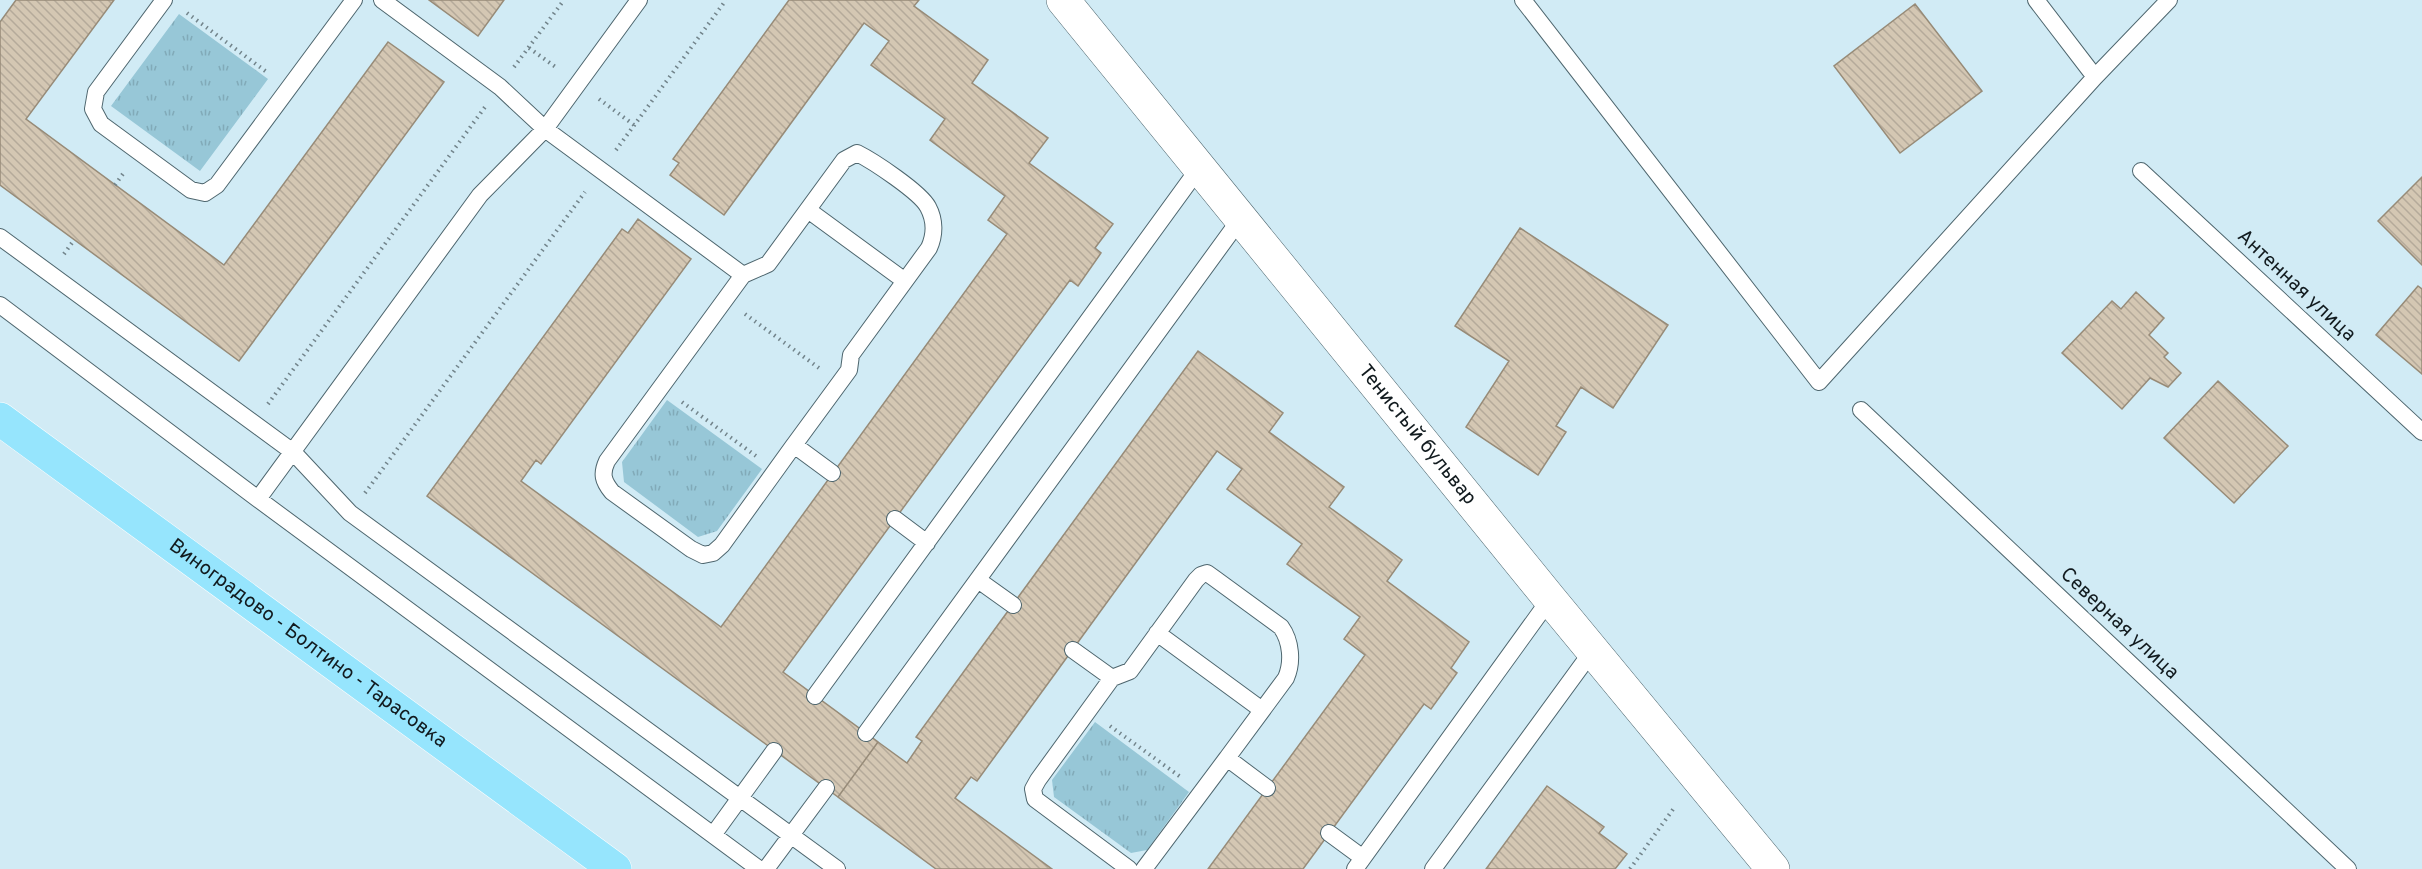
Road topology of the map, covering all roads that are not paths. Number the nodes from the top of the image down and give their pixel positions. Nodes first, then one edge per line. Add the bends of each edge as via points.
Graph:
1 (354, 0) edge
2 (382, 0) edge
3 (639, 0) edge
4 (1063, 0) edge
5 (1523, 0) edge
6 (2036, 0) edge
7 (2169, 0) edge
8 (171, 3) edge
9 (2095, 76) junction
10 (545, 129) junction
11 (1199, 168) junction
12 (2141, 171) dead end
13 (808, 210) junction
14 (1241, 218) junction
15 (0, 237) edge
16 (743, 275) junction
17 (905, 281) junction
18 (0, 305) edge
19 (1861, 410) dead end
20 (0, 419) edge
21 (2422, 432) edge
22 (794, 445) junction
23 (293, 452) junction
24 (832, 473) dead end
25 (258, 500) junction
26 (895, 519) dead end
27 (927, 543) junction
28 (978, 580) junction
29 (1550, 599) junction
30 (1013, 605) dead end
31 (1157, 633) junction
32 (1072, 650) dead end
33 (1593, 650) junction
34 (1112, 678) junction
35 (815, 696) dead end
36 (1262, 710) junction
37 (866, 733) dead end
38 (774, 751) dead end
39 (1227, 758) junction
40 (826, 788) dead end
41 (1267, 788) dead end
42 (740, 798) junction
43 (1329, 833) dead end
44 (713, 835) junction
45 (791, 835) junction
46 (1359, 863) edge
47 (615, 869) edge
48 (759, 869) edge
49 (766, 869) edge
50 (837, 869) edge
51 (1129, 869) edge
52 (1144, 869) edge
53 (1433, 869) edge
54 (1773, 869) edge
55 (2348, 869) edge

1 - 8 lane via 217,185 206,193 191,190 101,123 93,109 96,92
2 - 10 lane via 500,87
3 - 10 lane
4 - 11 street, Тенистый бульвар
5 - 9 lane via 1819,382
6 - 9 lane
7 - 9 lane
10 - 16 lane
10 - 23 lane via 480,195
11 - 14 street, Тенистый бульвар
11 - 27 lane
12 - 21 lane, Антенная улица
13 - 16 lane via 768,264
13 - 17 lane
13 - 17 lane via 844,160 857,153 918,196 928,206 934,238
14 - 28 lane
14 - 29 street, Тенистый бульвар
15 - 23 lane
16 - 22 lane via 607,461 602,471 604,483 703,555 722,545
17 - 22 lane via 851,355 849,370
18 - 25 lane
19 - 55 lane, Северная улица
20 - 47 main road, Виноградово - Болтино - Тарасовка
22 - 24 lane
23 - 25 lane
23 - 42 lane via 350,513
25 - 44 lane
26 - 27 lane
27 - 35 lane
28 - 30 lane
28 - 37 lane
29 - 33 street, Тенистый бульвар
29 - 46 lane
31 - 34 lane via 1130,671
31 - 36 lane
31 - 36 lane via 1196,580 1207,573 1266,615 1285,633 1290,669
32 - 34 lane
33 - 53 lane
33 - 54 street, Тенистый бульвар
34 - 51 lane via 1033,789 1035,799
36 - 39 lane
38 - 42 lane
39 - 41 lane
39 - 52 lane
40 - 45 lane
42 - 44 lane
42 - 45 lane
43 - 46 lane
44 - 48 lane
45 - 49 lane
45 - 50 lane

